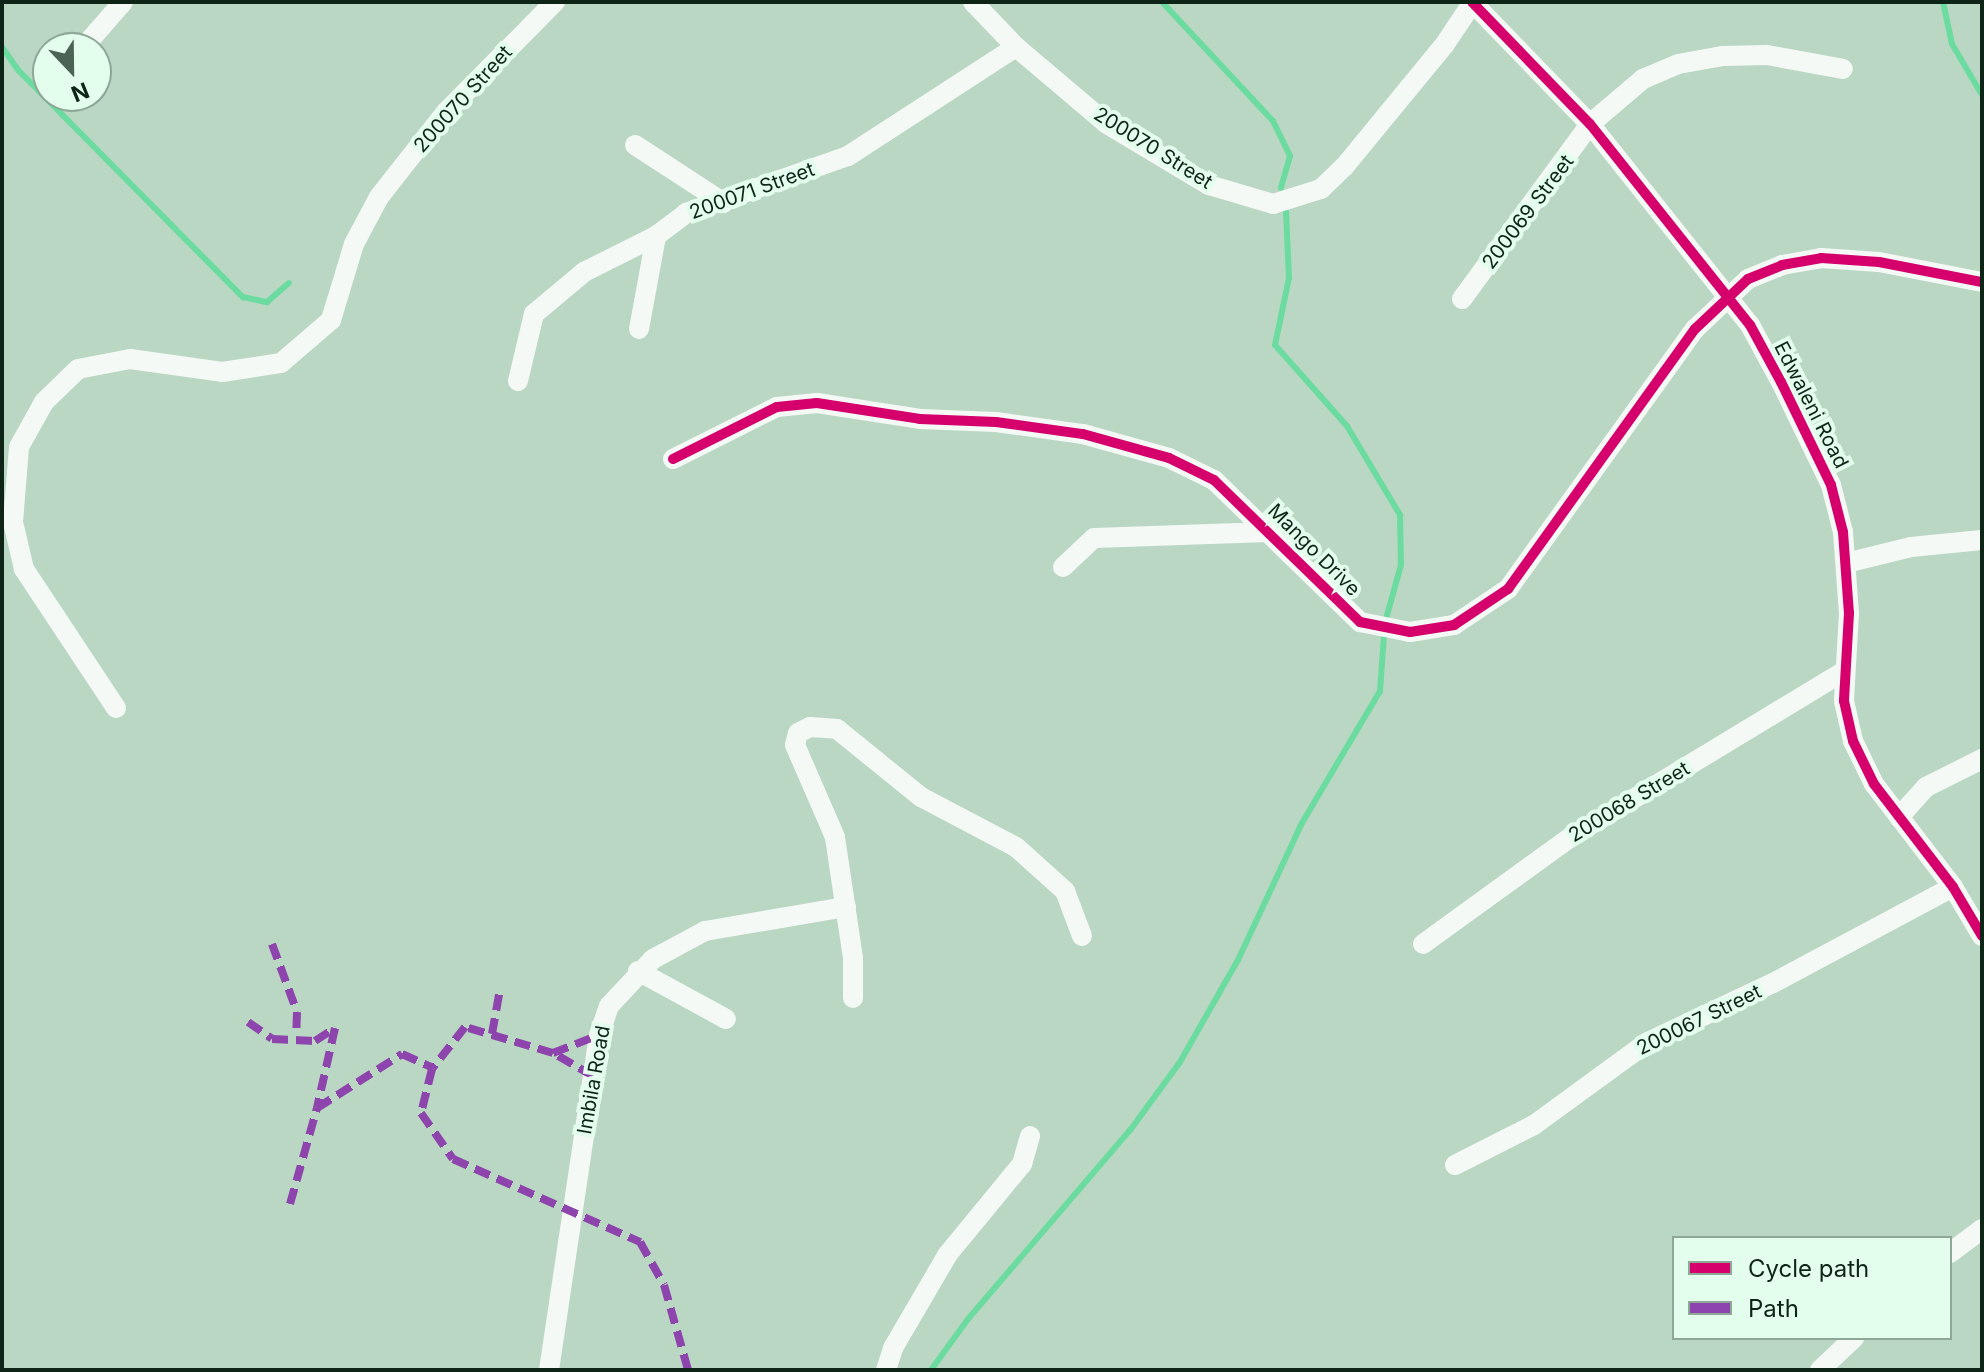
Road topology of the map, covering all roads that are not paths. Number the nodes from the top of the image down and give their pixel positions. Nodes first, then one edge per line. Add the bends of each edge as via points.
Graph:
1 (123, 2) edge
2 (555, 2) edge
3 (973, 2) edge
4 (1472, 2) edge
5 (97, 32) edge
6 (1016, 47) junction
7 (1843, 69) dead end
8 (1590, 124) junction
9 (635, 145) dead end
10 (724, 203) junction
11 (656, 236) junction
12 (1982, 282) edge
13 (1726, 295) junction
14 (1462, 299) dead end
15 (639, 329) dead end
16 (518, 381) dead end
17 (673, 459) dead end
18 (1268, 532) junction
19 (1982, 540) edge
20 (1846, 563) junction
21 (1063, 567) dead end
22 (1844, 671) junction
23 (116, 708) dead end
24 (1982, 759) edge
25 (1899, 817) junction
26 (1953, 887) junction
27 (846, 907) junction
28 (1082, 936) dead end
29 (1982, 936) edge
30 (1423, 944) dead end
31 (638, 971) junction
32 (853, 998) dead end
33 (726, 1019) dead end
34 (1030, 1136) dead end
35 (1455, 1165) dead end
36 (1982, 1229) edge
37 (1952, 1252) edge
38 (1852, 1340) edge
39 (549, 1370) edge
40 (886, 1370) edge
41 (1820, 1370) edge

1 - 5 street
2 - 23 street, 200070 Street via 446,112 379,197 354,244 331,320 281,363 222,372 130,359 78,369 44,402 19,447 13,522 24,569
3 - 6 street, 200070 Street
4 - 6 street, 200070 Street via 1344,167 1321,189 1273,204 1209,185 1170,163 1107,124
4 - 8 street, Edwaleni Road
6 - 10 street, 200071 Street via 848,156
7 - 8 street, 200069 Street via 1767,55 1678,64 1643,79
8 - 13 street, Edwaleni Road
8 - 14 street, 200069 Street
9 - 10 street
10 - 11 street, 200071 Street via 686,213
11 - 15 street
11 - 16 street, 200071 Street via 584,272 534,314
12 - 13 street, Mango Drive via 1879,262 1821,258 1782,265
13 - 18 street, Mango Drive via 1695,329 1508,589 1454,625 1410,632 1360,622
13 - 20 street, Edwaleni Road via 1750,325 1809,435 1831,485
17 - 18 street, Mango Drive via 777,407 817,403 920,419 996,422 1083,434 1169,458 1214,480
18 - 21 street via 1094,538
19 - 20 street via 1911,547
20 - 22 street, Edwaleni Road
22 - 25 street, Edwaleni Road via 1853,741 1874,784
22 - 30 street, 200068 Street via 1572,836
24 - 25 street via 1926,787
25 - 26 street, Edwaleni Road
26 - 29 street, Edwaleni Road
26 - 35 street, 200067 Street via 1773,983 1648,1042 1534,1125
27 - 28 street via 831,821 798,758 798,733 821,725 837,729 921,797 1016,847 1065,891
27 - 31 street, Imbila Road via 705,931
27 - 32 street
31 - 33 street
31 - 39 street, Imbila Road via 609,1006 599,1035
34 - 40 street via 1022,1164 948,1254 893,1348
36 - 37 street
38 - 41 street

